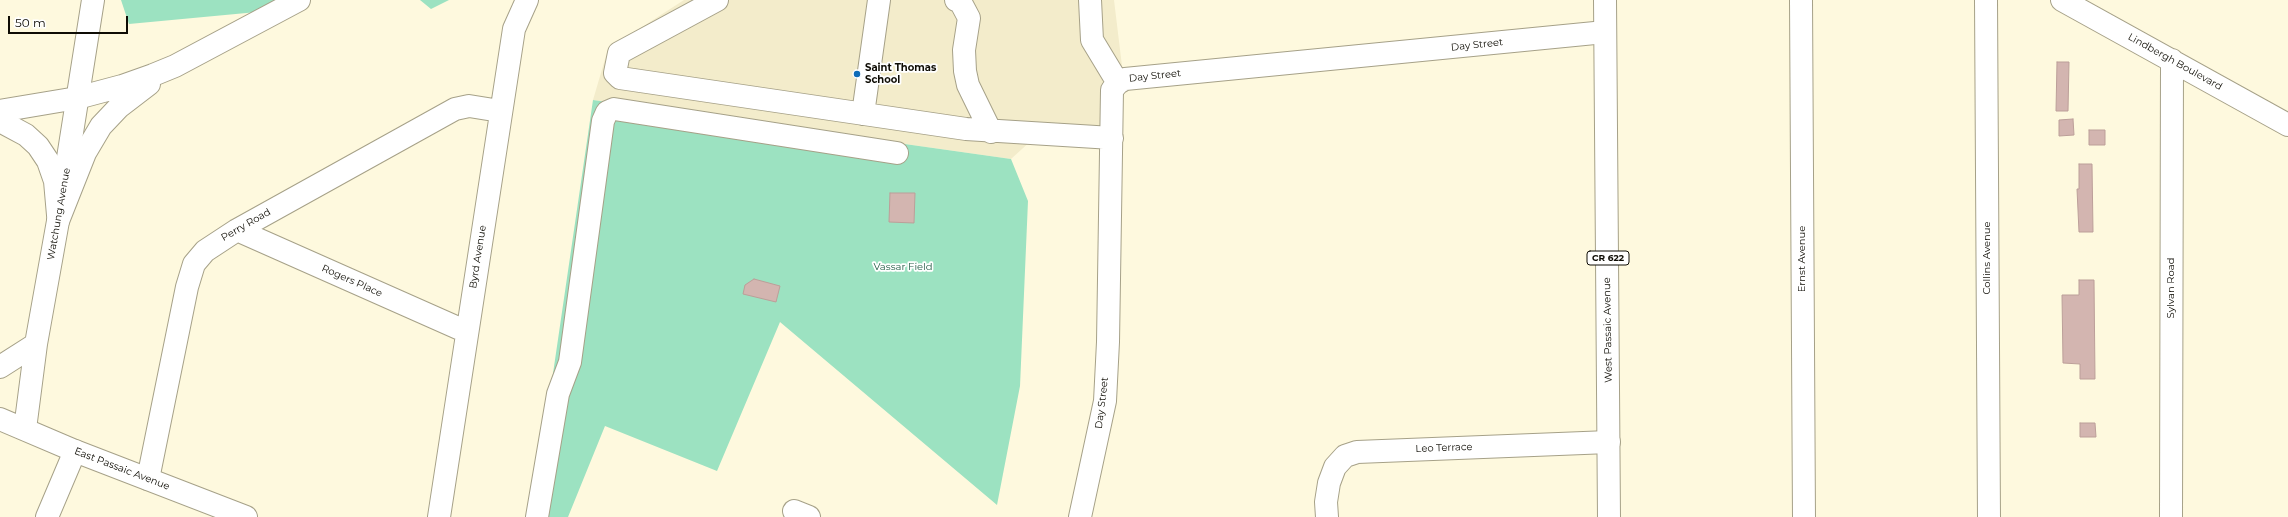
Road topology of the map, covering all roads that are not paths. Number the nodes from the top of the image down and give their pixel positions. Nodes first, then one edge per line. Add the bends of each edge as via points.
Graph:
1 (93, 0) edge
2 (299, 0) edge
3 (527, 0) edge
4 (716, 0) edge
5 (879, 0) edge
6 (958, 0) edge
7 (1090, 0) edge
8 (1605, 0) edge
9 (1801, 0) edge
10 (1986, 0) edge
11 (2062, 0) edge
12 (1605, 32) junction
13 (2172, 60) junction
14 (175, 66) junction
15 (1118, 83) junction
16 (78, 98) junction
17 (0, 111) edge
18 (500, 111) junction
19 (863, 114) junction
20 (0, 121) edge
21 (2288, 125) edge
22 (991, 132) junction
23 (1112, 138) junction
24 (897, 154) dead end
25 (58, 221) junction
26 (237, 230) junction
27 (467, 332) junction
28 (36, 344) junction
29 (0, 367) edge
30 (0, 419) edge
31 (25, 429) junction
32 (1609, 442) junction
33 (75, 451) junction
34 (148, 479) junction
35 (48, 517) edge
36 (246, 517) edge
37 (439, 517) edge
38 (537, 517) edge
39 (1080, 517) edge
40 (1327, 517) edge
41 (1609, 517) edge
42 (1804, 517) edge
43 (1989, 517) edge
44 (2171, 517) edge

1 - 16 main road, Watchung Avenue
2 - 14 main road
3 - 18 main road, Byrd Avenue via 514,29
4 - 19 main road via 619,53 615,73 620,78
5 - 19 main road
6 - 22 main road via 968,18 964,50 968,85
7 - 15 main road via 1092,40
8 - 12 main road, West Passaic Avenue / CR 622
9 - 42 main road, Ernst Avenue
10 - 43 main road, Collins Avenue
11 - 13 main road, Lindbergh Boulevard
12 - 15 main road, Day Street via 1125,79
12 - 32 main road, West Passaic Avenue / CR 622
13 - 21 main road, Lindbergh Boulevard
13 - 44 main road, Sylvan Road
14 - 16 main road via 122,86
14 - 25 main road via 119,107 100,126 85,153
15 - 23 main road, Day Street via 1112,90
16 - 17 main road
16 - 25 main road, Watchung Avenue
18 - 26 main road, Perry Road via 469,106 455,109
18 - 27 main road, Byrd Avenue
19 - 22 main road
20 - 25 main road via 26,135 38,146 48,161 55,181
22 - 23 main road
23 - 39 main road, Day Street via 1105,401
24 - 38 main road via 614,109 607,112 570,362 558,394
25 - 28 main road, Watchung Avenue
26 - 27 main road, Rogers Place
26 - 34 main road, Perry Road via 205,251 194,264 187,287
27 - 37 main road, Byrd Avenue
28 - 29 main road
28 - 31 main road, Watchung Avenue
30 - 31 main road, East Passaic Avenue
31 - 33 main road, East Passaic Avenue
32 - 40 main road, Leo Terrace via 1357,452 1345,456 1335,468 1329,483
32 - 41 main road, West Passaic Avenue / CR 622
33 - 34 main road, East Passaic Avenue
33 - 35 main road
34 - 36 main road, East Passaic Avenue

